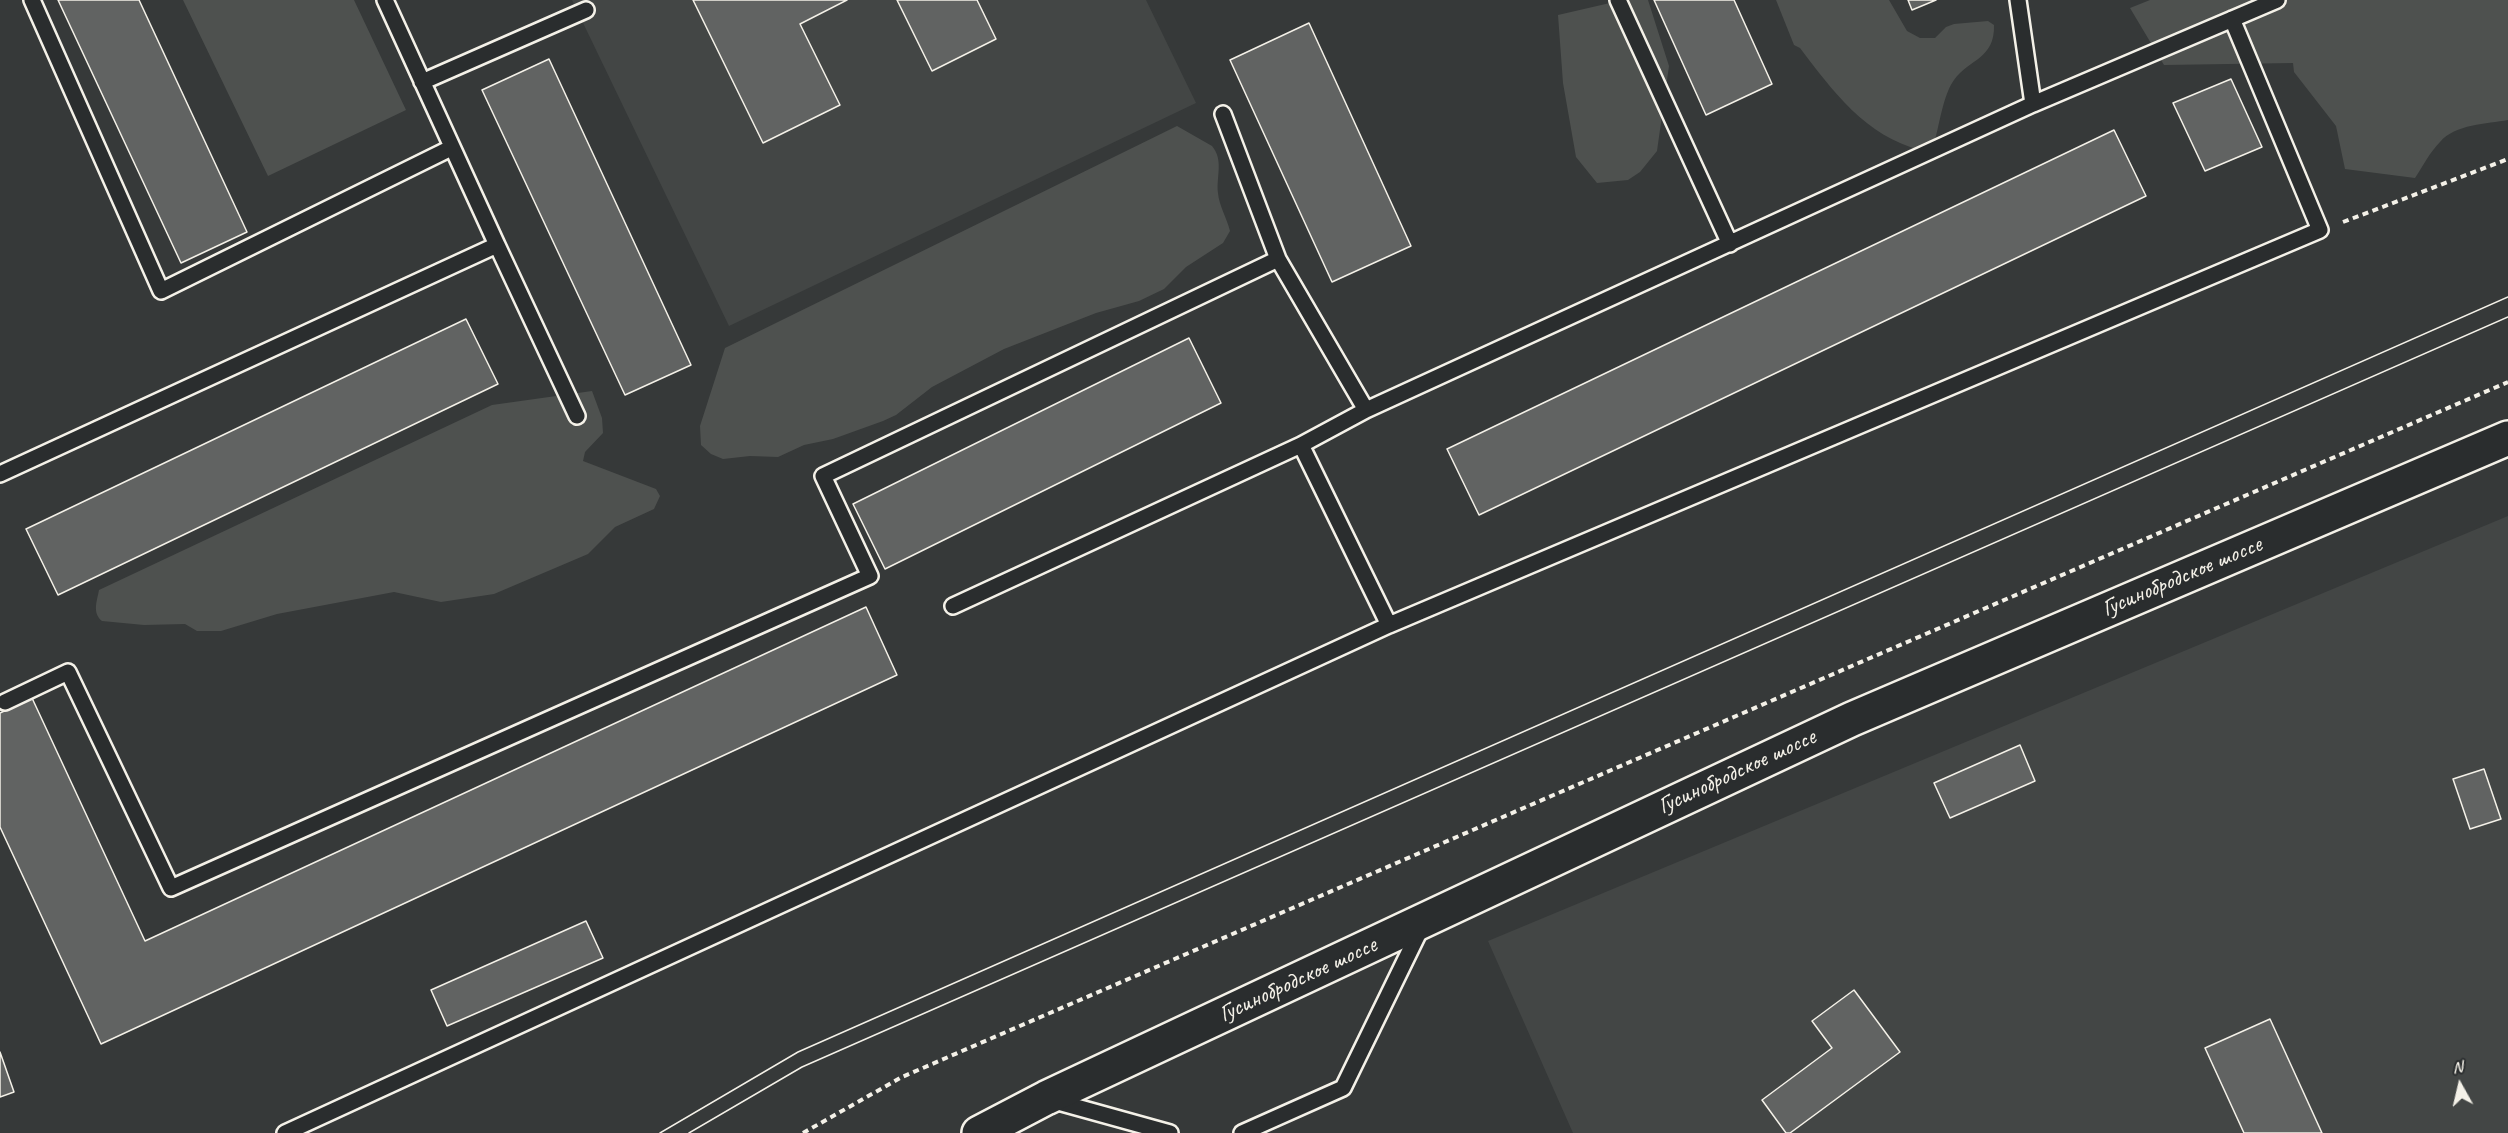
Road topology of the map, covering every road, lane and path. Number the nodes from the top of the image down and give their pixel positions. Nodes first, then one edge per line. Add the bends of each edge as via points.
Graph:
1 (32, 0) edge
2 (385, 0) edge
3 (1618, 0) edge
4 (2018, 0) edge
5 (2277, 0) edge
6 (586, 10) dead end
7 (2232, 19) junction
8 (422, 82) junction
9 (2033, 104) junction
10 (1223, 114) dead end
11 (451, 148) junction
12 (2508, 159) edge
13 (2320, 230) junction
14 (1730, 244) junction
15 (497, 245) junction
16 (1278, 259) junction
17 (2508, 382) edge
18 (1366, 410) junction
19 (577, 416) dead end
20 (2508, 438) edge
21 (1300, 445) junction
22 (0, 474) edge
23 (953, 606) dead end
24 (1389, 625) junction
25 (2, 699) edge
26 (1426, 919) junction
27 (1046, 1098) junction
28 (285, 1133) edge
29 (803, 1133) edge
30 (979, 1133) edge
31 (1170, 1133) edge
32 (1242, 1133) edge

1 - 11 lane via 160,291
2 - 8 lane
3 - 14 lane
4 - 9 lane
5 - 7 lane
6 - 8 lane
7 - 9 lane
7 - 13 lane
8 - 11 lane
9 - 14 lane
10 - 16 lane
11 - 15 lane
12 - 13 path
13 - 24 lane
14 - 18 lane
15 - 19 lane
15 - 22 lane
16 - 18 lane
16 - 25 lane via 823,476 870,576 171,888 68,672
17 - 29 path via 902,1077
18 - 21 lane
20 - 26 main road, Гусинобродское шоссе via 1852,719
21 - 23 lane
21 - 24 lane
24 - 28 lane
26 - 27 main road, Гусинобродское шоссе
26 - 32 lane via 1343,1088
27 - 30 main road, Гусинобродское шоссе
27 - 31 lane

